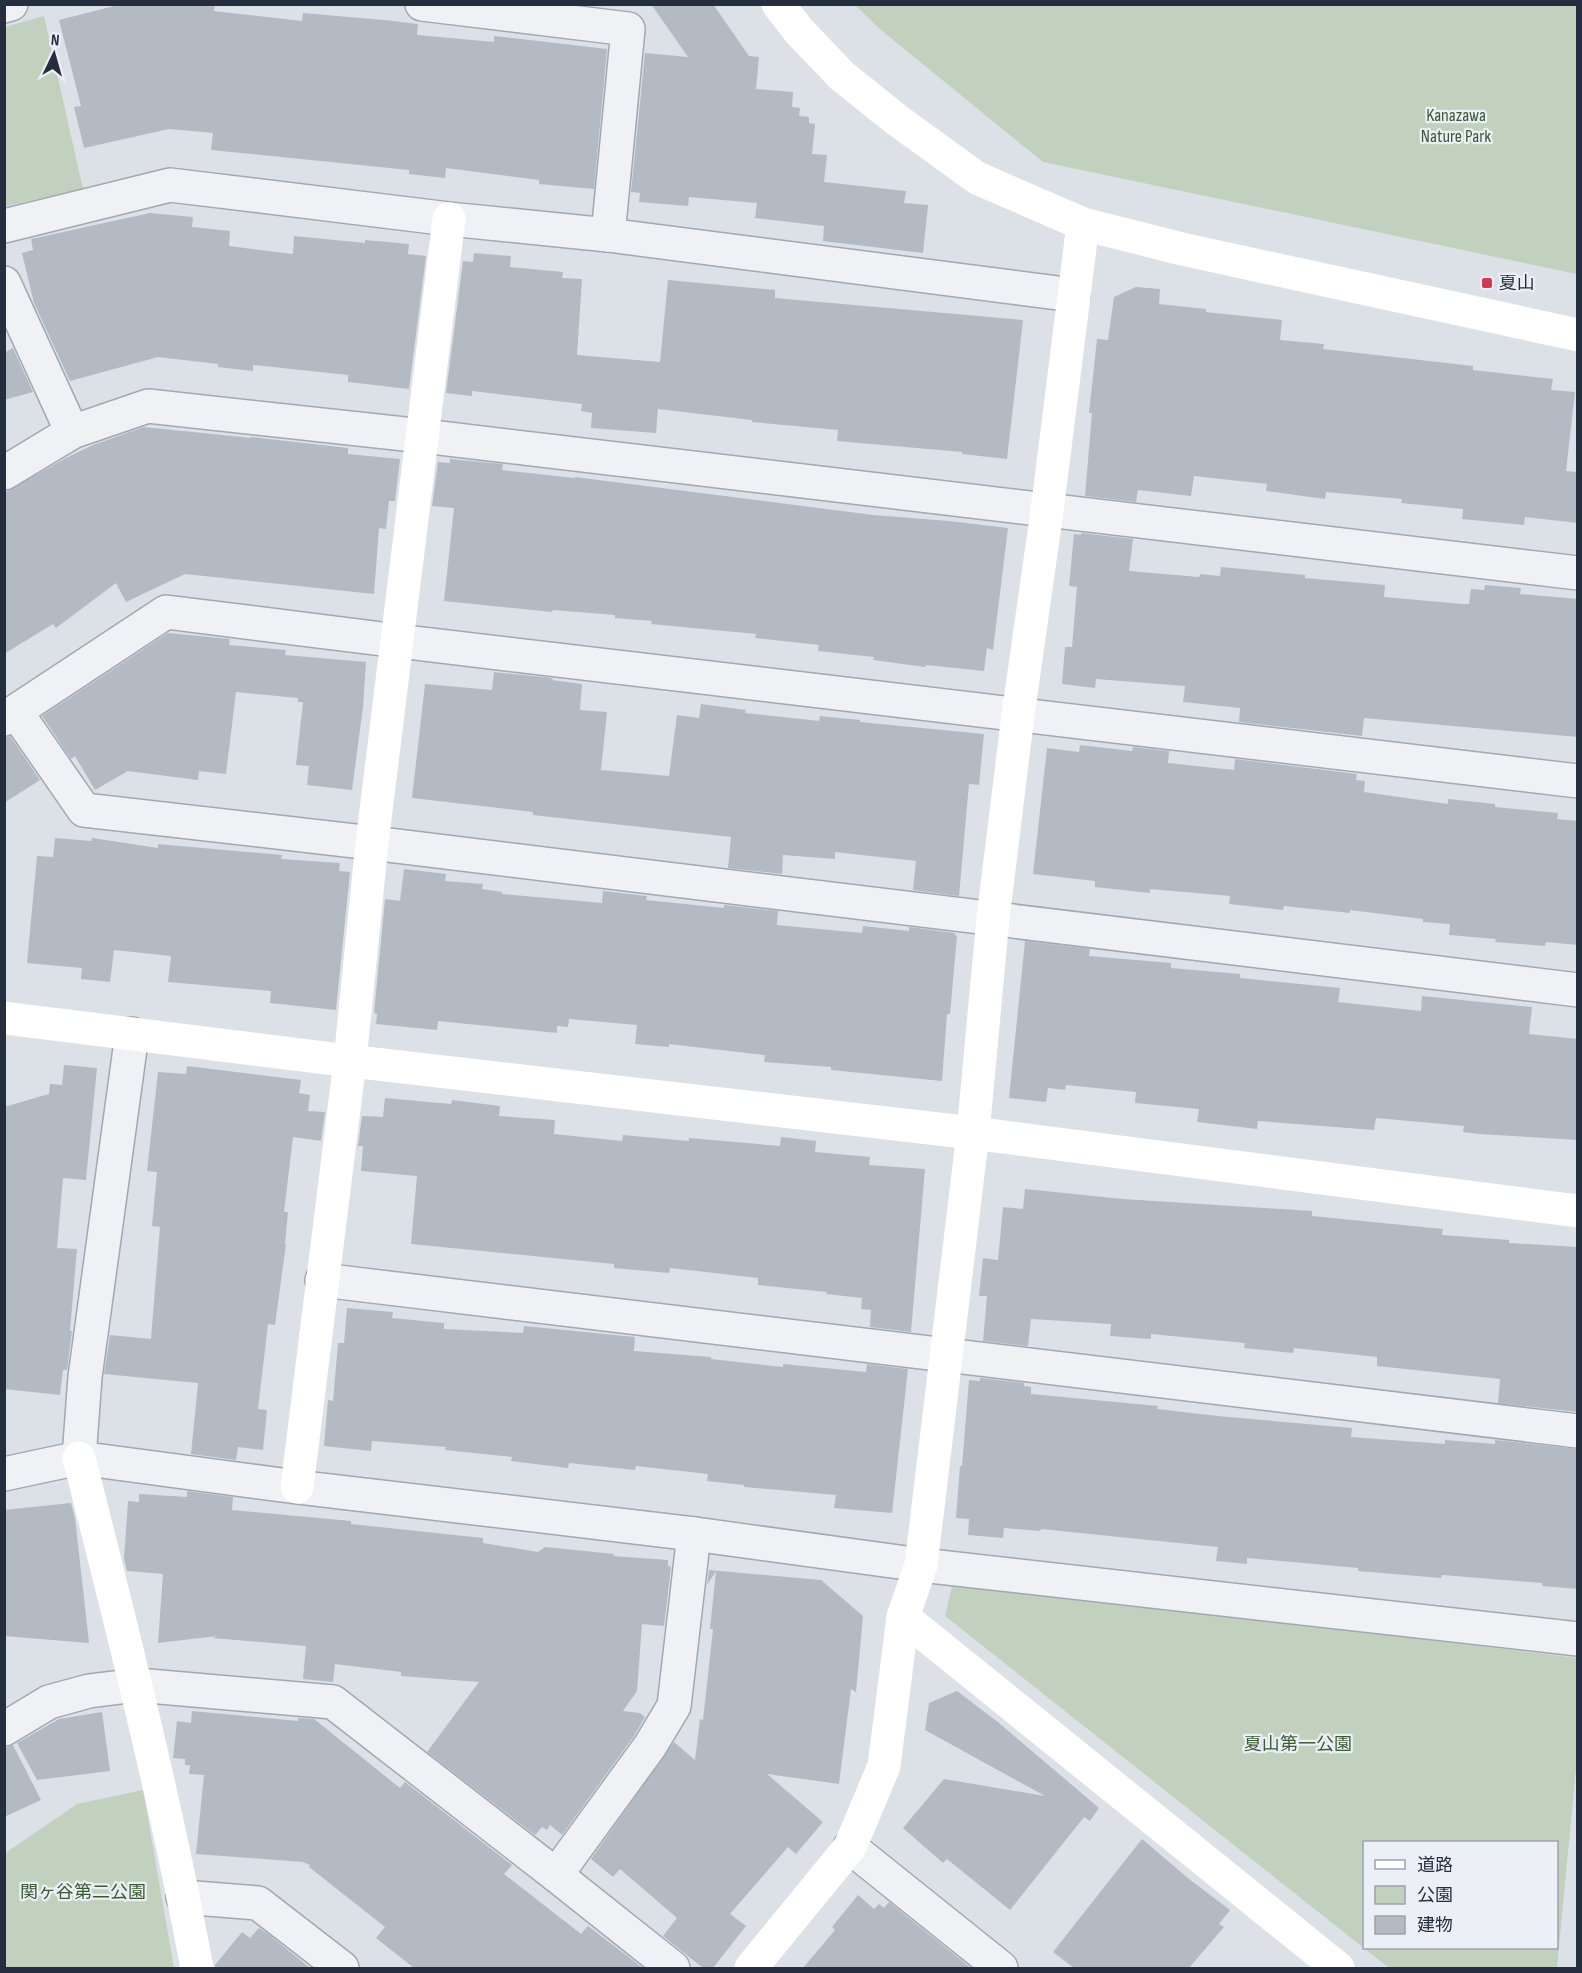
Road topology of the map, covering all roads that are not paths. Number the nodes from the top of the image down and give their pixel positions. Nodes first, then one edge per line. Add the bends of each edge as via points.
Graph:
1 (11, 4) edge
2 (422, 4) edge
3 (778, 4) edge
4 (4, 6) edge
5 (449, 219) junction
6 (1083, 224) junction
7 (4, 226) edge
8 (608, 235) junction
9 (4, 283) edge
10 (1073, 294) junction
11 (1578, 335) edge
12 (72, 432) junction
13 (423, 436) junction
14 (4, 473) edge
15 (1047, 511) junction
16 (1578, 573) edge
17 (398, 642) junction
18 (10, 715) edge
19 (1018, 715) junction
20 (1578, 781) edge
21 (372, 843) junction
22 (993, 918) junction
23 (1578, 990) edge
24 (4, 1018) edge
25 (132, 1034) junction
26 (350, 1061) junction
27 (973, 1133) junction
28 (1578, 1211) edge
29 (322, 1280) junction
30 (945, 1355) junction
31 (1578, 1431) edge
32 (79, 1458) junction
33 (5, 1471) edge
34 (297, 1487) junction
35 (694, 1534) junction
36 (921, 1565) junction
37 (903, 1617) junction
38 (1578, 1639) edge
39 (137, 1685) junction
40 (4, 1729) edge
41 (850, 1847) junction
42 (556, 1875) junction
43 (183, 1897) junction
44 (197, 1968) edge
45 (342, 1968) edge
46 (673, 1968) edge
47 (751, 1968) edge
48 (1001, 1968) edge
49 (1338, 1968) edge

1 - 4 street
2 - 8 street via 628,29
3 - 6 street via 842,76 977,178
5 - 7 street via 170,185
5 - 8 street
5 - 13 street
6 - 10 street
6 - 11 street
8 - 10 street
9 - 12 street
10 - 15 street
12 - 13 street via 148,406
12 - 14 street
13 - 15 street
13 - 17 street
15 - 16 street
15 - 19 street
17 - 18 street via 166,612
17 - 19 street
17 - 21 street
18 - 21 street via 84,810
19 - 20 street
19 - 22 street
21 - 22 street
21 - 26 street
22 - 23 street
22 - 27 street
24 - 25 street
25 - 26 street
25 - 32 street via 85,1377
26 - 27 street
26 - 29 street
27 - 28 street
27 - 30 street
29 - 30 street
29 - 34 street
30 - 31 street
30 - 36 street
32 - 33 street
32 - 34 street
32 - 39 street
34 - 35 street
35 - 36 street
35 - 42 street via 674,1706 650,1746
36 - 37 street
36 - 38 street
37 - 41 street via 884,1766
37 - 49 street
39 - 40 street via 49,1701
39 - 42 street via 333,1702
39 - 43 street
41 - 47 street
41 - 48 street
42 - 46 street
43 - 44 street
43 - 45 street via 258,1903

